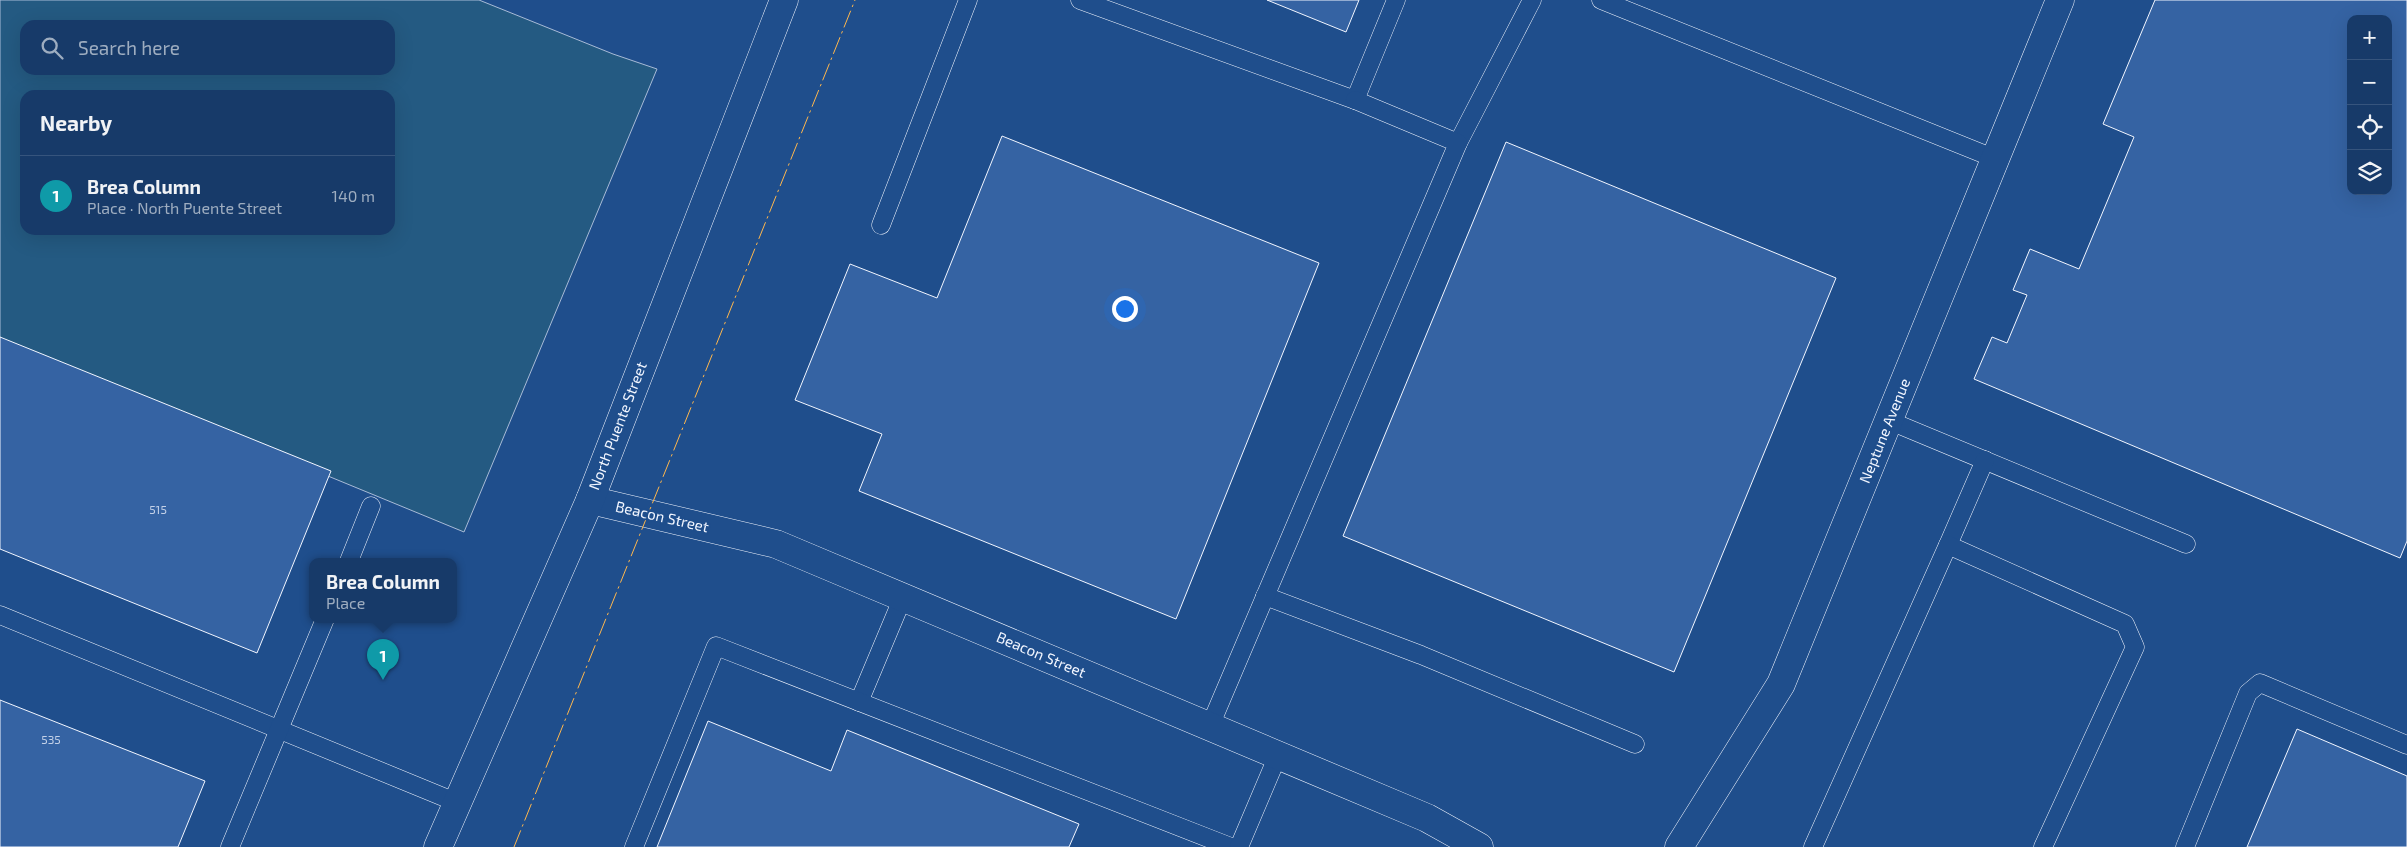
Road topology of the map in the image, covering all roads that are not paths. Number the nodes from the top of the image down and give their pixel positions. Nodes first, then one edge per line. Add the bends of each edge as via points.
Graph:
1 (784, 0) edge
2 (968, 0) edge
3 (1080, 0) edge
4 (1396, 0) edge
5 (1532, 0) edge
6 (1601, 0) edge
7 (2060, 0) edge
8 (1355, 100) junction
9 (1458, 143) junction
10 (1996, 159) junction
11 (881, 225) dead end
12 (1890, 421) junction
13 (1985, 460) junction
14 (590, 500) junction
15 (371, 506) dead end
16 (2186, 544) dead end
17 (1948, 545) junction
18 (350, 558) edge
19 (1265, 596) junction
20 (903, 597) junction
21 (0, 615) edge
22 (323, 623) edge
23 (859, 702) junction
24 (1210, 726) junction
25 (281, 730) junction
26 (1635, 744) dead end
27 (2407, 745) edge
28 (1278, 755) junction
29 (458, 803) junction
30 (230, 847) edge
31 (438, 847) edge
32 (634, 847) edge
33 (1231, 847) edge
34 (1239, 847) edge
35 (1479, 847) edge
36 (1679, 847) edge
37 (1813, 847) edge
38 (2043, 847) edge
39 (2184, 847) edge

1 - 14 street, North Puente Street
2 - 11 lane
3 - 8 lane
4 - 8 lane
5 - 9 lane
6 - 10 lane
7 - 10 street, Neptune Avenue
8 - 9 lane
9 - 19 lane
10 - 12 street, Neptune Avenue
12 - 13 lane
12 - 36 street, Neptune Avenue via 1781,684
13 - 16 lane
13 - 17 lane
14 - 20 street, Beacon Street via 776,544
14 - 29 street, North Puente Street
15 - 18 lane
17 - 37 lane
17 - 38 lane via 2125,624 2135,647
19 - 24 lane
19 - 26 lane via 1421,655
20 - 23 lane
20 - 24 street, Beacon Street
21 - 25 lane
22 - 25 lane
23 - 32 lane via 716,646
23 - 33 lane
24 - 28 street, Beacon Street
25 - 29 lane
25 - 30 lane
27 - 39 lane via 2260,683 2248,693
28 - 34 lane
28 - 35 street, Beacon Street via 1427,818
29 - 31 street, North Puente Street

